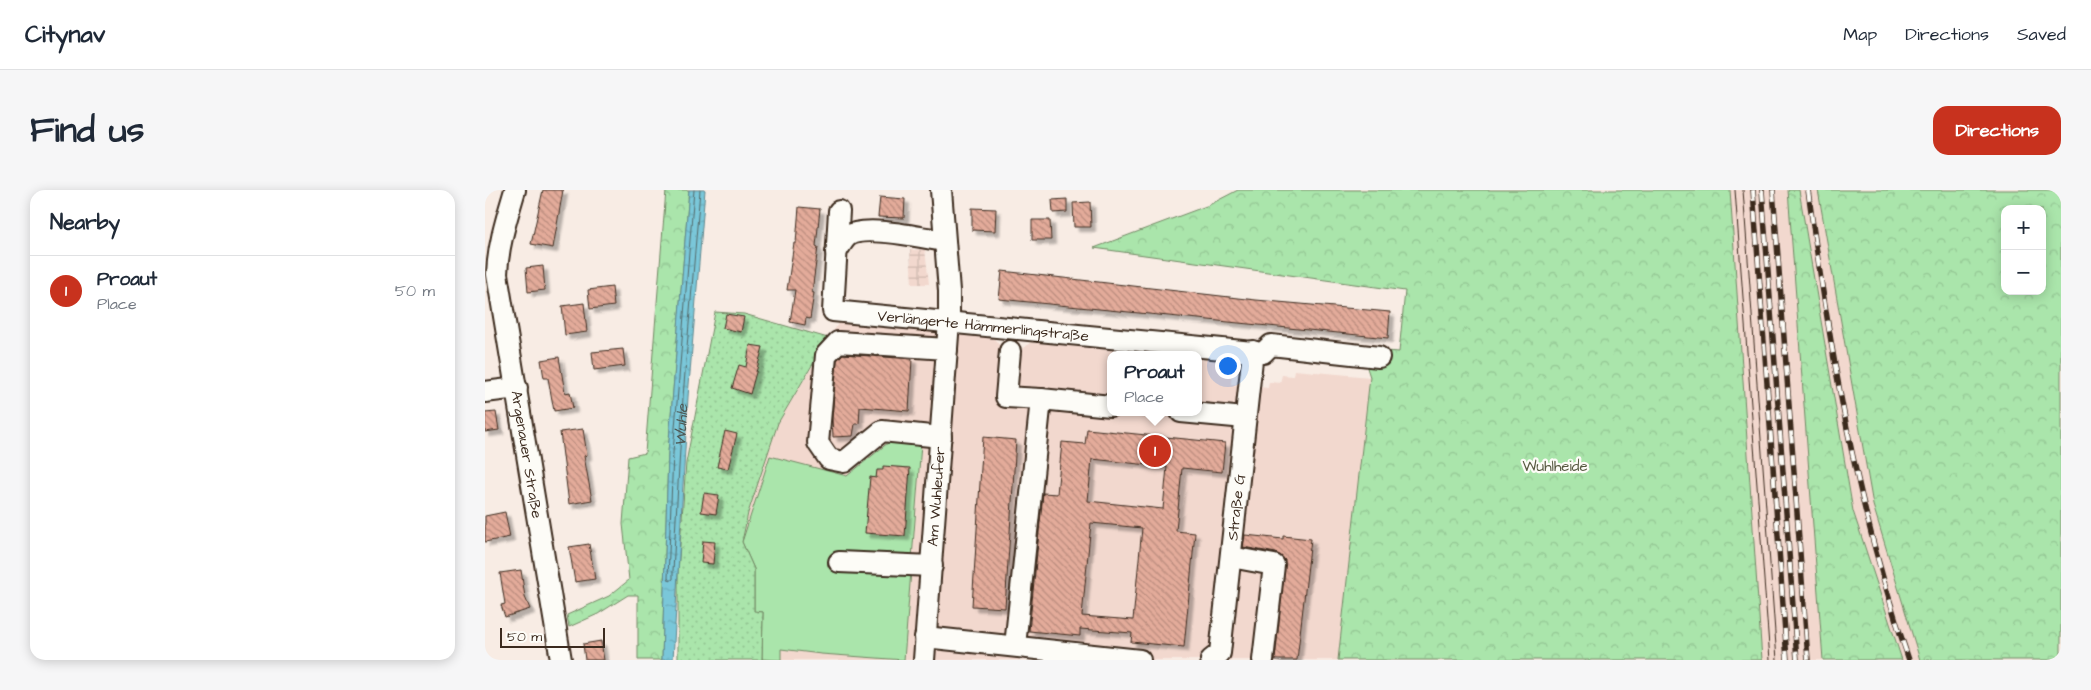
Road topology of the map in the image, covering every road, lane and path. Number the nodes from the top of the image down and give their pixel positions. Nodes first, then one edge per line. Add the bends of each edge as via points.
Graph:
1 (515, 190) edge
2 (941, 190) edge
3 (839, 211) dead end
4 (944, 241) junction
5 (836, 252) junction
6 (491, 260) edge
7 (948, 334) junction
8 (1010, 351) dead end
9 (1253, 351) junction
10 (1379, 357) dead end
11 (517, 388) junction
12 (485, 392) edge
13 (1041, 399) junction
14 (1107, 406) edge
15 (1202, 414) edge
16 (1245, 418) junction
17 (941, 437) junction
18 (1231, 557) junction
19 (839, 562) dead end
20 (932, 566) junction
21 (925, 638) junction
22 (1015, 646) junction
23 (983, 651) edge
24 (561, 660) edge
25 (924, 660) edge
26 (1140, 660) edge
27 (1211, 660) edge
28 (1263, 660) edge

1 - 6 street, Argenauer Straße
2 - 4 street, Am Wuhleufer
3 - 5 street, Verlängerte Hämmerlingstraße
4 - 5 street via 857,232 848,236
4 - 7 street, Am Wuhleufer via 949,292
5 - 7 street, Verlängerte Hämmerlingstraße via 833,311
6 - 11 street, Argenauer Straße via 497,274
7 - 9 street, Verlängerte Hämmerlingstraße
7 - 17 street, Am Wuhleufer
7 - 17 street via 839,342 826,355 817,443 829,459 844,462 882,431
8 - 13 street via 1006,397
9 - 10 street, Verlängerte Hämmerlingstraße via 1263,353 1271,345
9 - 16 street, Straße G
11 - 12 street
11 - 24 street, Argenauer Straße
13 - 14 street
13 - 22 street
15 - 16 street
16 - 18 street, Straße G
17 - 20 street, Am Wuhleufer
18 - 27 street, Straße G via 1220,653
18 - 28 street via 1274,565
19 - 20 street
20 - 21 street, Am Wuhleufer
21 - 23 street
21 - 25 street, Am Wuhleufer
22 - 23 street
22 - 26 street

